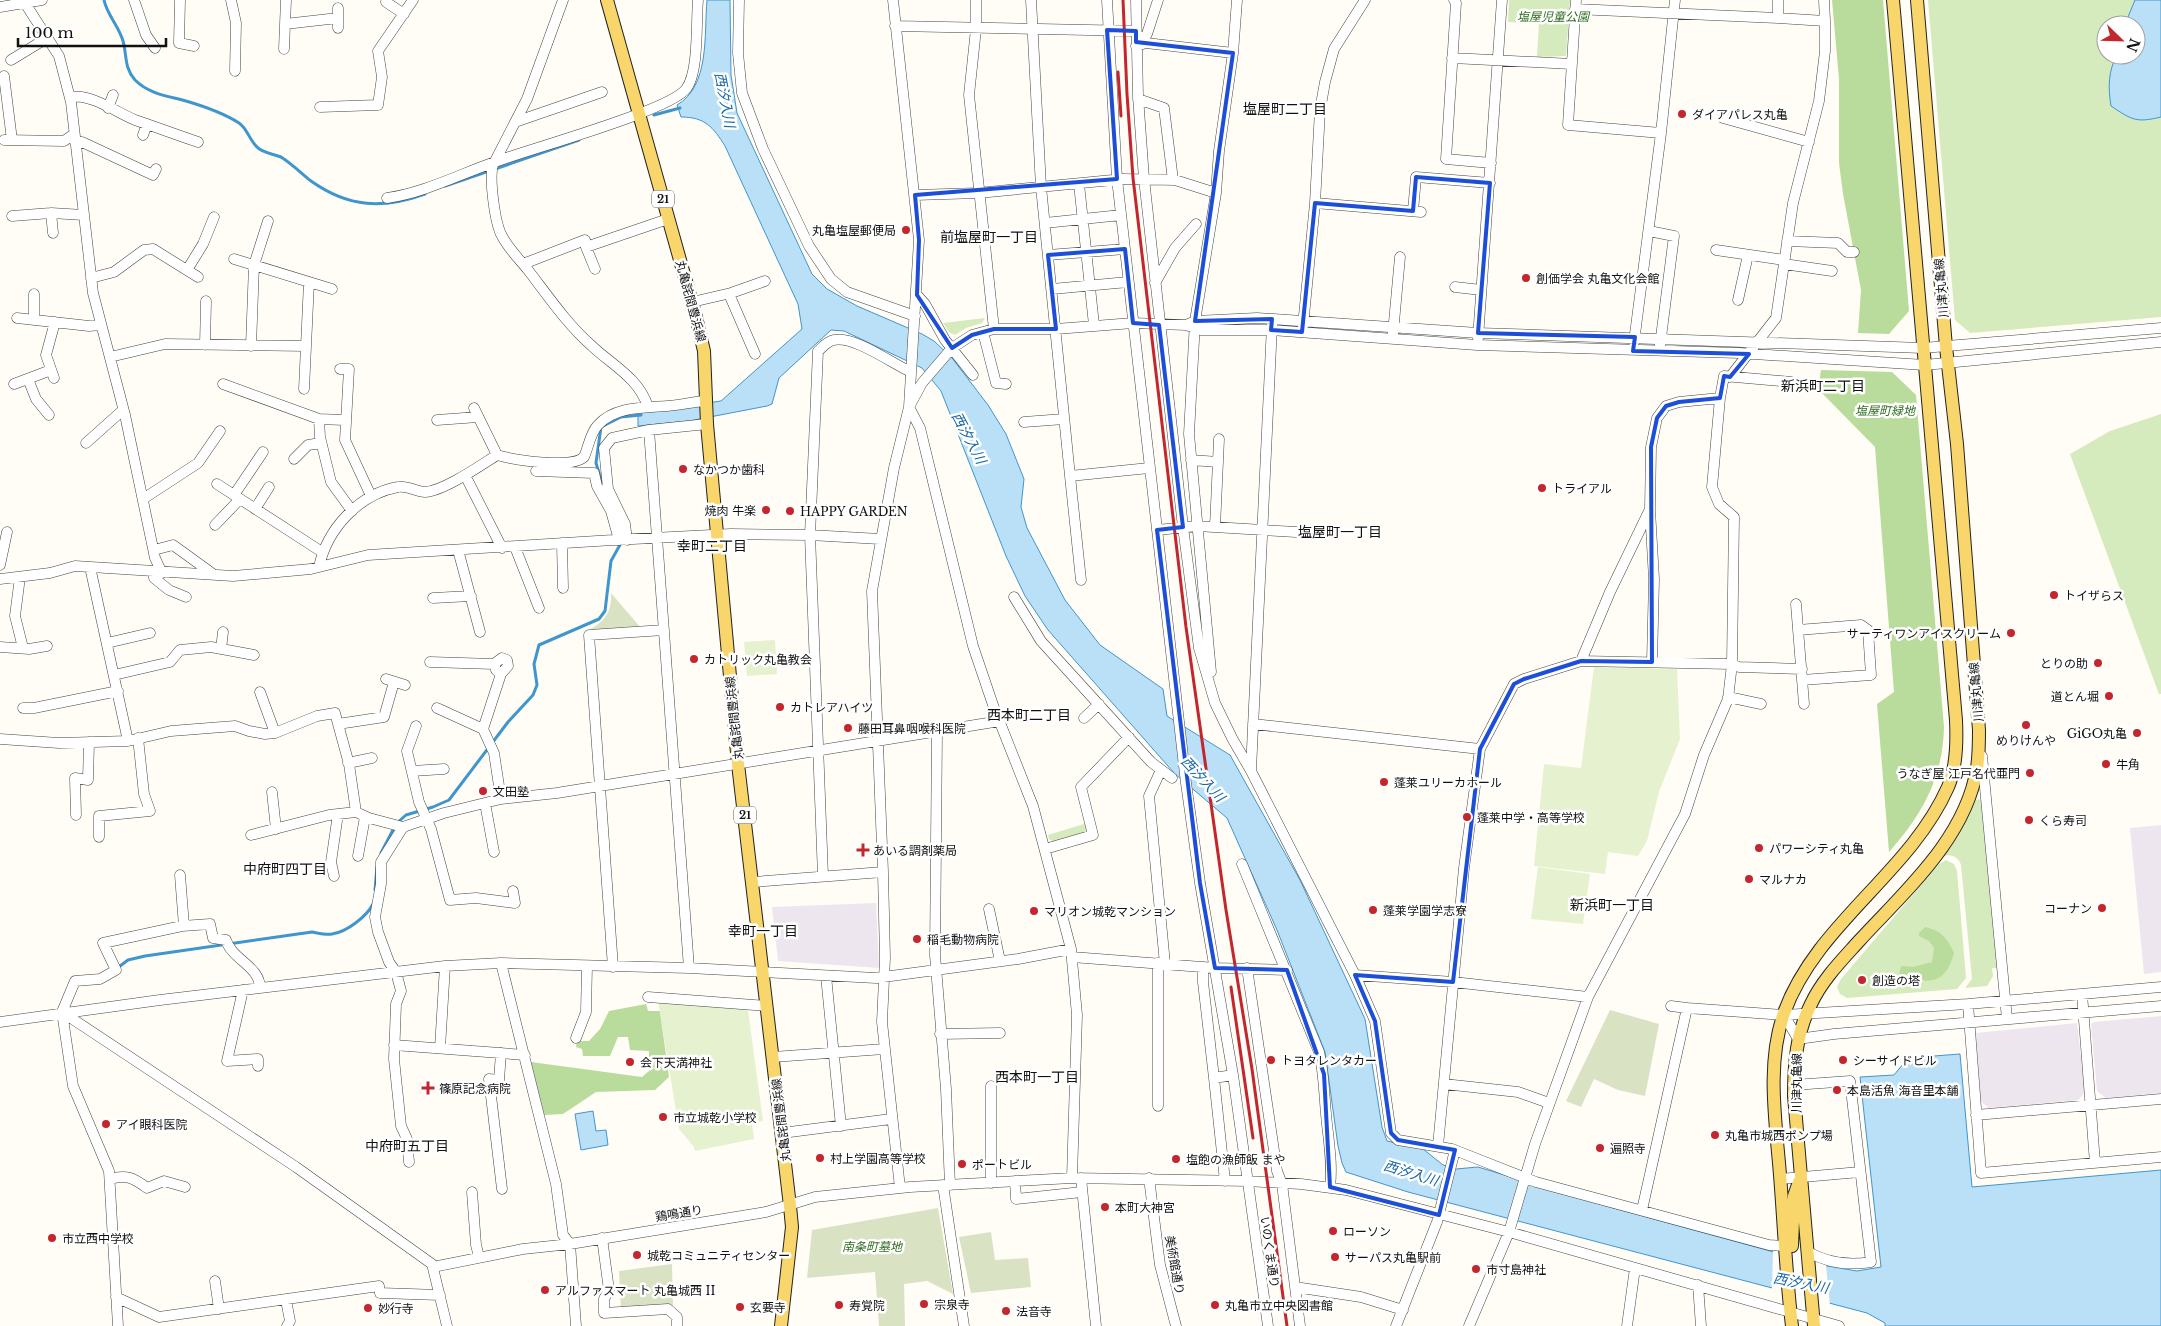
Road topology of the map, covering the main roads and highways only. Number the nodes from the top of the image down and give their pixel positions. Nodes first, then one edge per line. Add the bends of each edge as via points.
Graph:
1 (608, 0) edge
2 (1893, 0) edge
3 (1917, 0) edge
4 (1801, 1177) junction
5 (1787, 1248) junction
6 (1814, 1322) edge
7 (781, 1326) edge
8 (1792, 1326) edge

1 - 7 main road, 丸亀詫間豊浜線 / 21 via 704,351 705,401 738,764 792,1227
2 - 5 main road, 川津丸亀線 via 1956,720 1955,759 1949,786 1921,835 1819,952 1799,980 1784,1015 1775,1057 1774,1096
3 - 4 main road, 川津丸亀線 via 1980,730 1977,768 1968,800 1940,851 1838,965 1817,991 1807,1014 1794,1058
4 - 5 main road via 1794,1196
4 - 6 main road, 川津丸亀線
5 - 8 main road, 川津丸亀線

